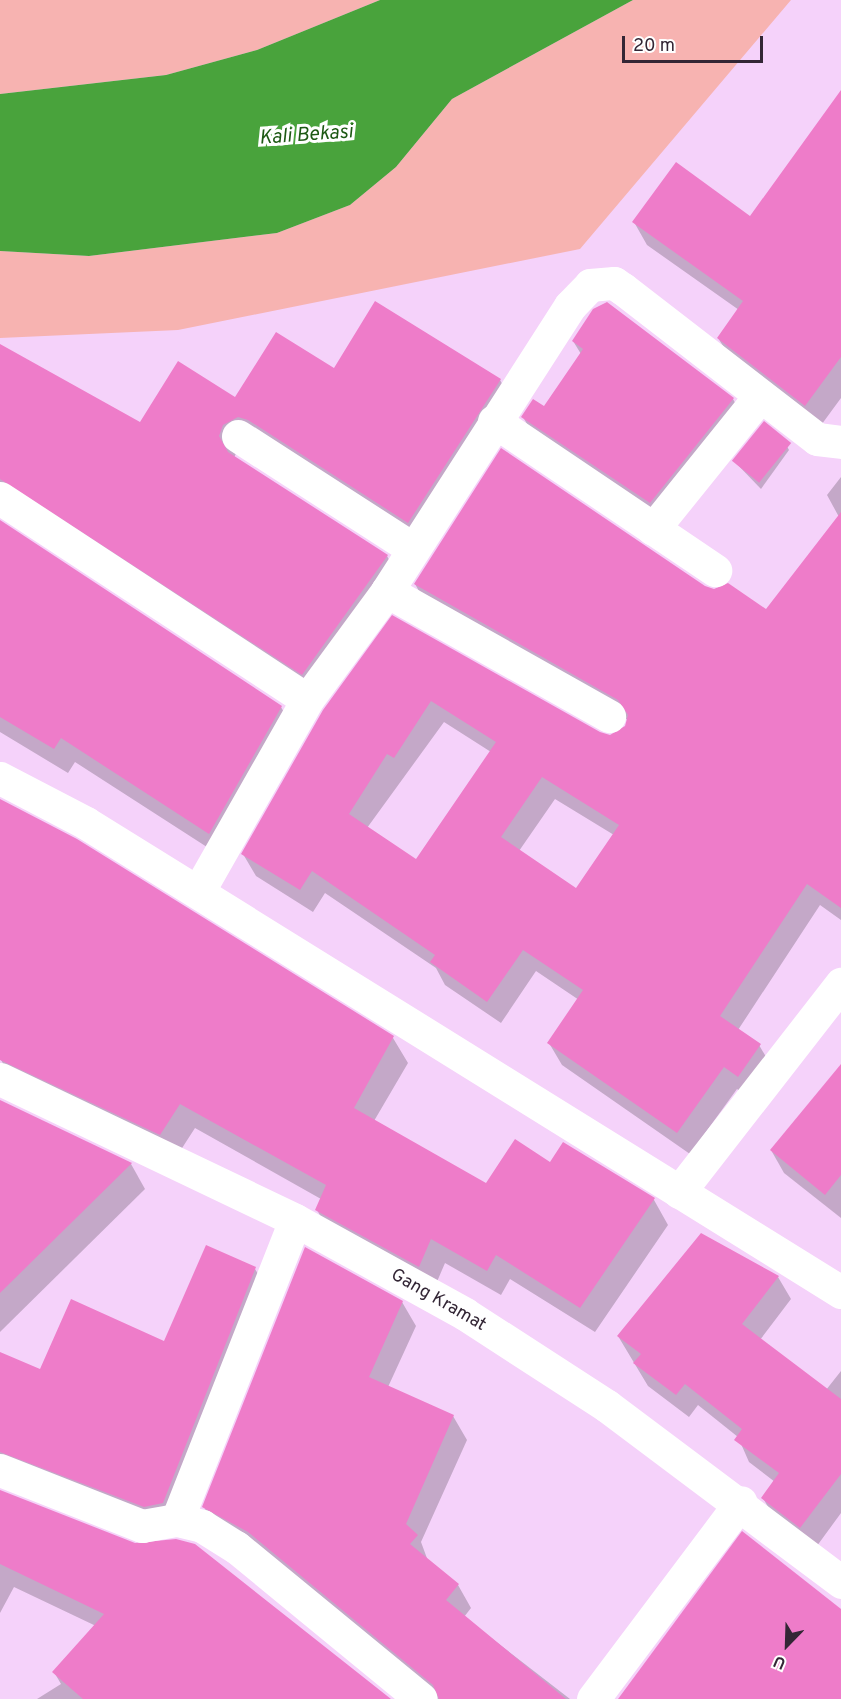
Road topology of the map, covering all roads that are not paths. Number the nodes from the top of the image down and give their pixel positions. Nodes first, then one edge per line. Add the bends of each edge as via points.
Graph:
1 (760, 396) junction
2 (494, 421) junction
3 (238, 436) dead end
4 (841, 442) edge
5 (0, 498) edge
6 (653, 529) junction
7 (412, 548) junction
8 (716, 570) dead end
9 (387, 591) junction
10 (307, 700) junction
11 (609, 716) dead end
12 (0, 778) edge
13 (198, 892) junction
14 (841, 984) edge
15 (0, 1079) edge
16 (679, 1192) junction
17 (295, 1220) junction
18 (841, 1292) edge
19 (0, 1470) edge
20 (741, 1502) junction
21 (177, 1520) junction
22 (841, 1582) edge
23 (421, 1699) edge
24 (592, 1699) edge

1 - 2 street via 623,289 601,282 580,292
1 - 4 street via 817,439
1 - 6 street
2 - 6 street
2 - 7 street
3 - 7 street
5 - 10 street
6 - 8 street
7 - 9 street
9 - 10 street
9 - 11 street
10 - 13 street
12 - 13 street via 86,823
13 - 16 street
14 - 16 street
15 - 17 street, Gang Kramat
16 - 18 street
17 - 20 street, Gang Kramat via 465,1314
17 - 21 street
19 - 21 street via 142,1526
20 - 22 street, Gang Kramat
20 - 24 street
21 - 23 street via 202,1526 236,1547

